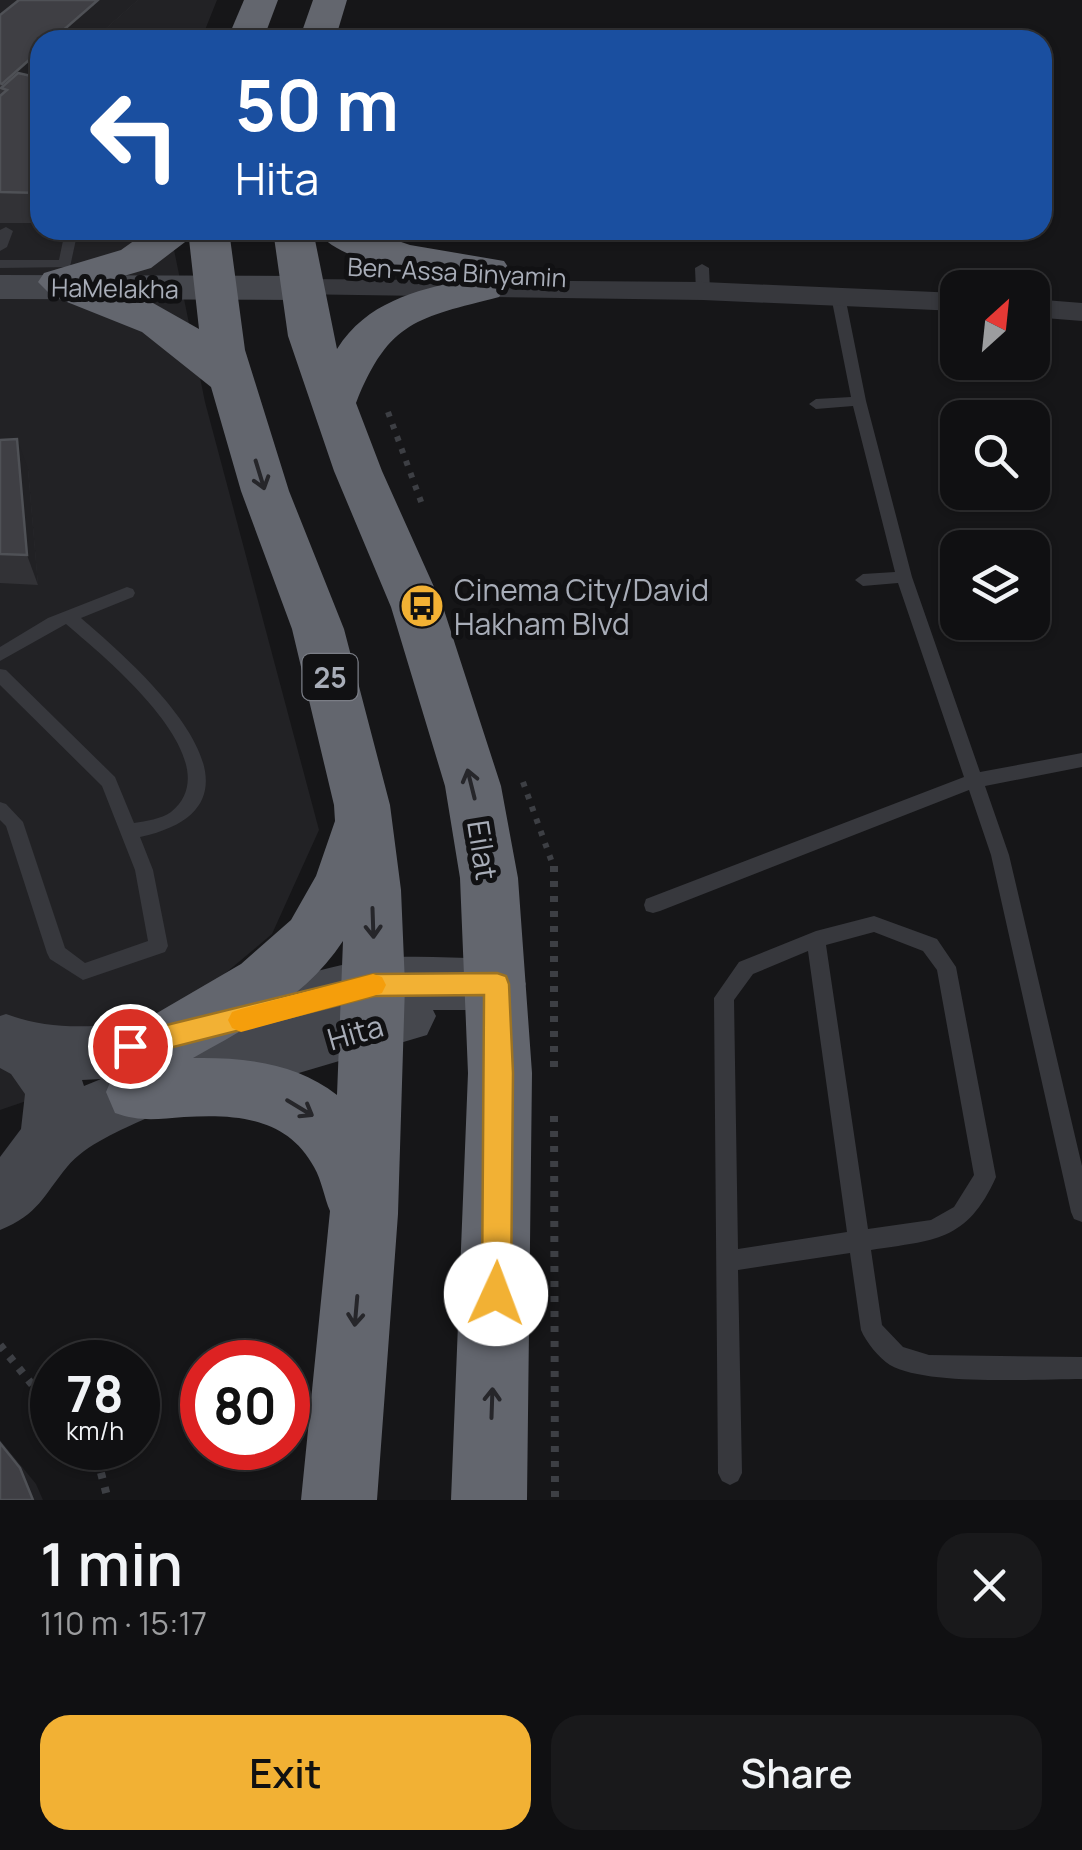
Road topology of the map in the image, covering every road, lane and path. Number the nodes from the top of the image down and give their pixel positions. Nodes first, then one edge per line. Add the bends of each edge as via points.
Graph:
1 (260, 0) edge
2 (330, 0) edge
3 (249, 30) edge
4 (320, 30) edge
5 (6, 232) dead end
6 (70, 240) edge
7 (161, 240) edge
8 (352, 240) edge
9 (0, 247) edge
10 (211, 261) edge
11 (296, 261) edge
12 (6, 279) edge
13 (486, 279) junction
14 (63, 285) junction
15 (838, 296) junction
16 (940, 301) edge
17 (1050, 309) edge
18 (1082, 312) edge
19 (232, 381) junction
20 (859, 400) junction
21 (334, 402) junction
22 (816, 404) dead end
23 (904, 577) junction
24 (863, 580) dead end
25 (127, 594) dead end
26 (68, 616) junction
27 (0, 654) edge
28 (0, 675) edge
29 (1082, 760) edge
30 (972, 781) junction
31 (362, 805) junction
32 (5, 820) edge
33 (129, 832) junction
34 (653, 905) dead end
35 (816, 939) junction
36 (497, 984) junction
37 (374, 1006) junction
38 (14, 1045) edge
39 (153, 1066) junction
40 (50, 1142) junction
41 (0, 1199) edge
42 (1082, 1212) edge
43 (364, 1214) junction
44 (859, 1244) junction
45 (727, 1261) junction
46 (0, 1345) edge
47 (1082, 1368) edge
48 (30, 1382) edge
49 (100, 1470) edge
50 (730, 1473) dead end
51 (108, 1500) edge
52 (339, 1500) edge
53 (489, 1500) edge

1 - 3 highway
2 - 4 highway
5 - 9 lane
6 - 12 lane via 66,264
7 - 14 highway via 136,258
8 - 13 highway
10 - 11 street, Ben-Assa Binyamin
10 - 14 street, HaMelakha
10 - 19 highway, 25
11 - 13 street, Ben-Assa Binyamin
11 - 21 highway, Eilat via 310,336
12 - 14 street, HaMelakha
13 - 15 street, Ben-Assa Binyamin via 703,280
13 - 21 highway via 408,306 370,333 348,360
14 - 19 highway via 178,332
15 - 16 street, Ben-Assa Binyamin
15 - 20 lane
17 - 18 street
19 -> 31 highway, 25 via 318,629
20 - 22 lane
20 - 23 lane
36 -> 21 highway, Eilat via 473,786 418,606
23 - 24 lane
23 - 30 lane
25 - 26 lane
26 - 27 lane
26 - 33 lane via 143,682 198,756 197,794 179,817
28 - 33 lane via 109,782
29 - 30 lane
30 - 34 lane
30 - 42 lane via 1000,855
31 -> 37 highway, 25
31 - 39 highway via 336,904 310,944 272,980
32 - 33 lane via 58,953 82,972 158,946 144,870
35 - 44 lane
35 - 44 lane via 874,924 930,945 946,967 985,1177 962,1214 934,1230
35 - 45 lane via 746,968 724,998
36 - 37 street, Hita
53 -> 36 highway, Eilat via 499,1215
37 - 39 street, Hita
37 - 43 highway, 25
38 - 39 street, Hita
38 - 40 street, Hita via 52,1080
39 - 40 street, Hita
39 -> 43 highway via 265,1090 310,1111 340,1148
40 - 41 street, Hita via 38,1164
43 -> 52 highway, 25
44 - 45 lane
44 - 47 lane via 872,1330 896,1356 929,1366
45 - 50 lane
46 - 48 path
49 - 51 path

